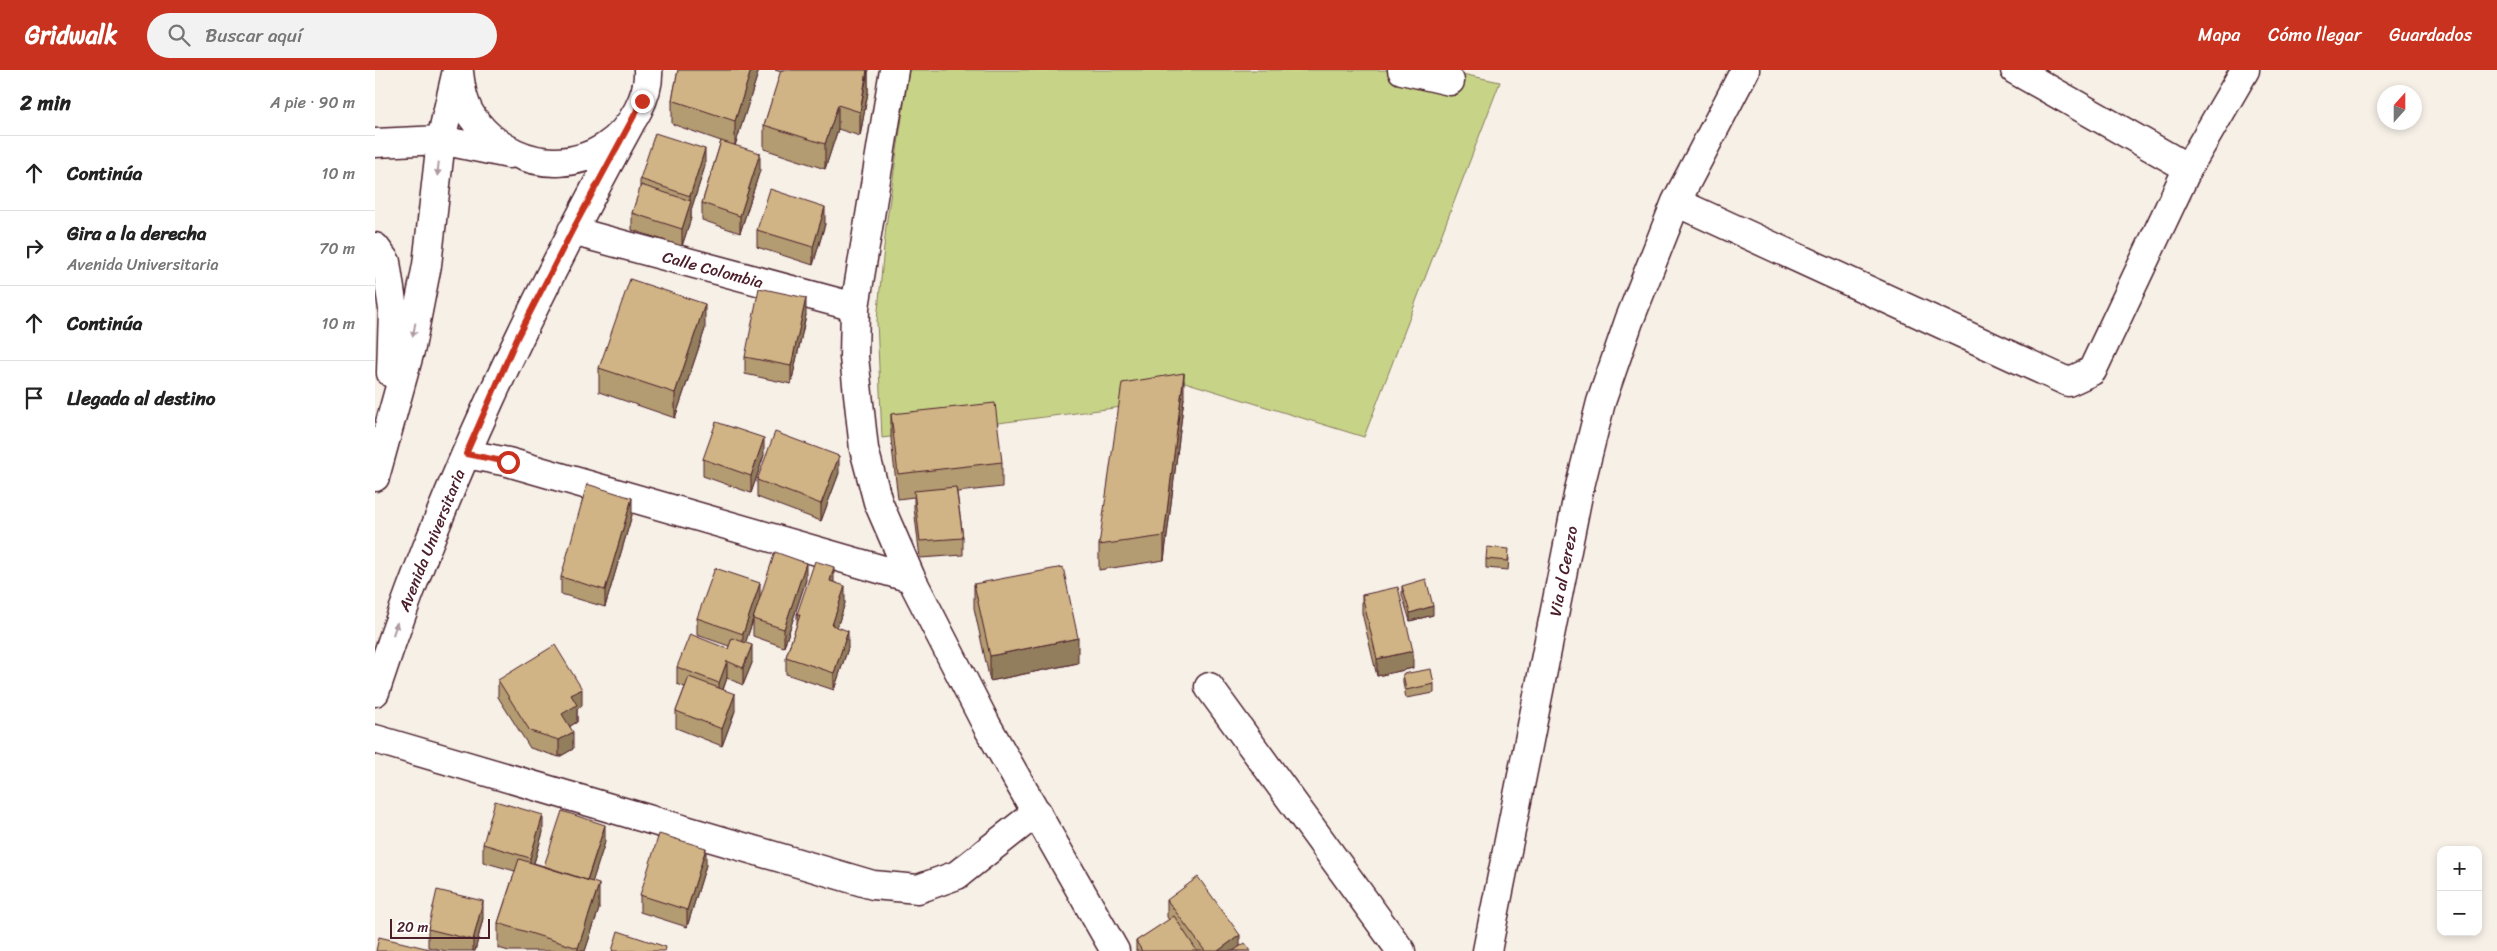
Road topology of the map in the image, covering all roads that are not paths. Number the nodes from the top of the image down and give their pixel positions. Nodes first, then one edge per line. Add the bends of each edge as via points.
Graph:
1 (458, 70) edge
2 (894, 70) edge
3 (1403, 70) edge
4 (1745, 70) edge
5 (2015, 70) edge
6 (2245, 70) edge
7 (648, 72) edge
8 (1450, 81) dead end
9 (631, 124) junction
10 (441, 140) junction
11 (375, 143) edge
12 (551, 163) junction
13 (2188, 168) junction
14 (1676, 202) junction
15 (572, 231) junction
16 (375, 247) edge
17 (855, 307) junction
18 (387, 437) junction
19 (466, 454) junction
20 (375, 477) edge
21 (911, 578) junction
22 (1209, 687) dead end
23 (375, 692) edge
24 (375, 739) edge
25 (1037, 812) junction
26 (1115, 951) edge
27 (1401, 951) edge
28 (1487, 951) edge

1 - 10 street
1 - 12 street via 461,94 475,121 495,143 522,157
2 - 17 street
3 - 8 street
4 - 14 street, Via al Cerezo
5 - 13 street
6 - 13 street
7 - 9 street, Avenida Universitaria via 642,101
9 - 12 street via 602,149 581,159
9 - 15 street, Avenida Universitaria
10 - 11 street
10 - 12 street
10 -> 18 street via 427,265 411,347
13 - 14 street via 2092,371 2068,382
14 - 28 street, Via al Cerezo via 1601,402 1579,490
15 - 17 street, Calle Colombia
15 - 19 street, Avenida Universitaria via 517,338
16 - 18 street via 386,262 393,309
17 - 21 street via 854,357 864,449 878,502
18 - 20 street
19 - 21 street via 508,462
23 -> 19 street, Avenida Universitaria via 397,622
21 - 25 street via 987,726
22 - 27 street
24 - 25 street via 873,885 918,889 957,876
25 - 26 street

